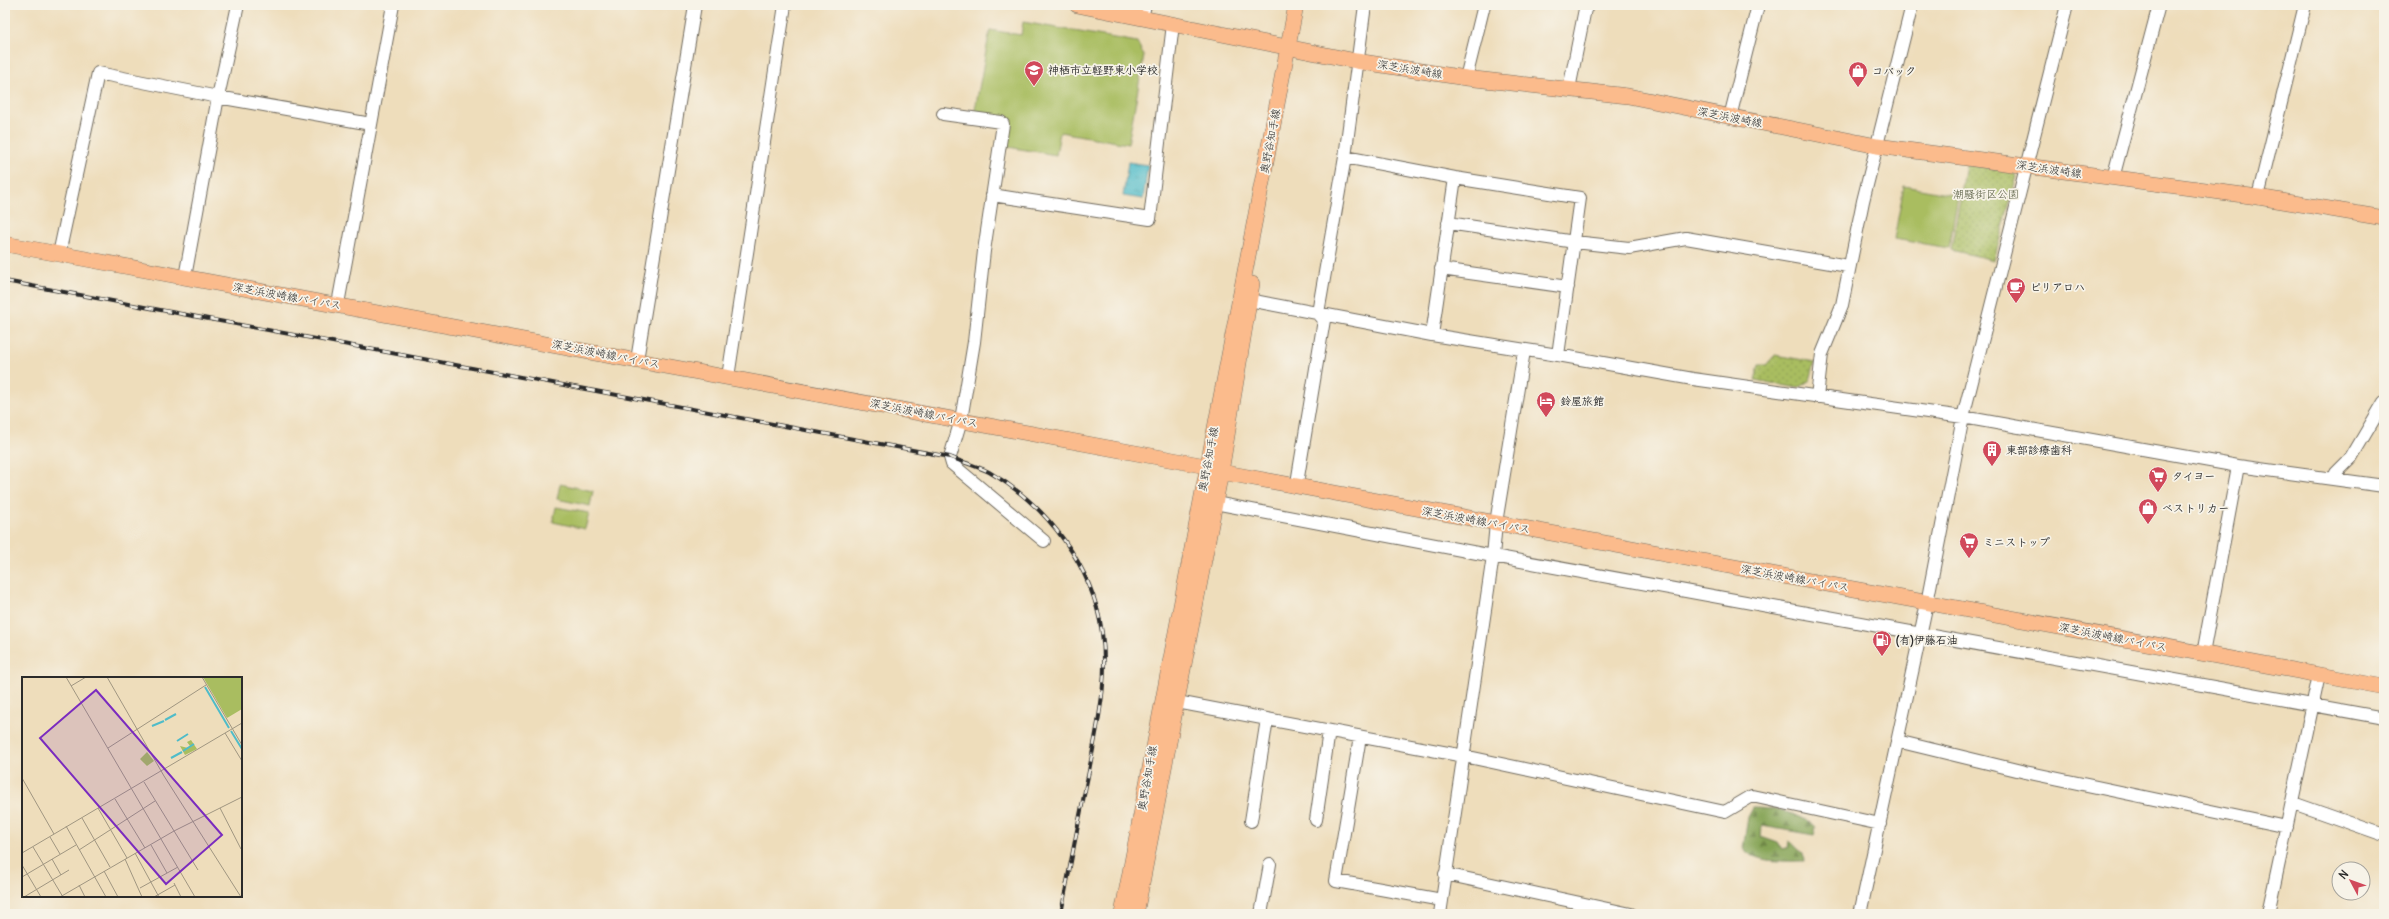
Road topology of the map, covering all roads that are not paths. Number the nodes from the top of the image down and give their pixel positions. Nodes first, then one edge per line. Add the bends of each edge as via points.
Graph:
1 (238, 5) edge
2 (393, 5) edge
3 (695, 5) edge
4 (785, 5) edge
5 (1077, 5) edge
6 (1296, 5) edge
7 (1306, 5) edge
8 (1365, 5) edge
9 (1484, 5) edge
10 (1589, 5) edge
11 (1758, 5) edge
12 (1912, 5) edge
13 (2067, 5) edge
14 (2159, 5) edge
15 (2305, 5) edge
16 (1143, 11) edge
17 (1173, 24) junction
18 (1293, 48) junction
19 (1356, 60) junction
20 (1466, 78) junction
21 (1569, 89) junction
22 (218, 97) junction
23 (943, 114) dead end
24 (1730, 117) junction
25 (371, 124) junction
26 (1876, 146) junction
27 (1345, 157) junction
28 (2025, 166) junction
29 (1455, 178) junction
30 (2113, 178) junction
31 (992, 195) junction
32 (2258, 197) junction
33 (2384, 218) edge
34 (1448, 223) junction
35 (1575, 242) junction
36 (5, 244) edge
37 (59, 254) junction
38 (1848, 266) junction
39 (1441, 269) junction
40 (185, 277) junction
41 (1568, 287) junction
42 (1249, 300) junction
43 (338, 304) junction
44 (1318, 313) junction
45 (1432, 335) junction
46 (1524, 351) junction
47 (1558, 354) junction
48 (637, 360) junction
49 (728, 377) junction
50 (1817, 396) junction
51 (2384, 402) edge
52 (1963, 417) junction
53 (962, 420) junction
54 (1206, 466) junction
55 (2238, 466) junction
56 (1221, 468) junction
57 (1298, 477) junction
58 (2334, 478) junction
59 (2384, 486) edge
60 (1215, 503) junction
61 (1497, 519) junction
62 (1044, 541) dead end
63 (1494, 556) junction
64 (1928, 597) junction
65 (1920, 634) junction
66 (2204, 648) junction
67 (2320, 675) junction
68 (2384, 676) edge
69 (2384, 686) edge
70 (1177, 702) junction
71 (2314, 705) junction
72 (2384, 718) edge
73 (1267, 719) junction
74 (1329, 731) junction
75 (1360, 737) junction
76 (1897, 741) junction
77 (1464, 756) junction
78 (2293, 803) junction
79 (1316, 820) dead end
80 (1251, 821) dead end
81 (1880, 824) junction
82 (2287, 827) junction
83 (2384, 835) edge
84 (1270, 864) dead end
85 (1445, 874) junction
86 (1442, 900) junction
87 (1122, 914) edge
88 (1136, 914) edge
89 (1261, 914) edge
90 (1440, 914) edge
91 (1631, 914) edge
92 (1860, 914) edge
93 (2268, 914) edge

1 - 22 street
2 - 25 street
3 - 48 street
4 - 49 street
5 - 16 main road, 深芝浜波崎線
6 - 18 main road, 奥野谷知手線
7 - 18 main road, 奥野谷知手線
8 - 19 street
9 - 20 street
10 - 21 street via 1585,9
11 - 24 street
12 - 26 street
13 - 28 street
14 - 30 street
15 - 32 street
16 - 17 main road, 深芝浜波崎線
17 - 18 main road, 深芝浜波崎線
17 - 31 street via 1150,220
18 - 19 main road, 深芝浜波崎線
18 - 42 main road, 奥野谷知手線
18 - 54 main road, 奥野谷知手線
19 - 20 main road, 深芝浜波崎線
19 - 27 street
20 - 21 main road, 深芝浜波崎線
21 - 24 main road, 深芝浜波崎線 via 1628,96
22 - 25 street
22 - 37 street via 98,73
22 - 40 street
23 - 31 street via 1003,124
24 - 26 main road, 深芝浜波崎線
25 - 43 street
26 - 28 main road, 深芝浜波崎線
26 - 38 street
27 - 29 street
27 - 44 street
28 - 30 main road, 深芝浜波崎線
28 - 52 street
29 - 34 street
29 - 35 street via 1580,198
30 - 32 main road, 深芝浜波崎線
31 - 53 street
32 - 33 main road, 深芝浜波崎線
34 - 35 street
34 - 39 street
35 - 38 street via 1629,248 1686,238
35 - 41 street
36 - 37 main road, 深芝浜波崎線バイパス
37 - 40 main road, 深芝浜波崎線バイパス
38 - 50 street via 1842,305 1822,354
39 - 41 street
39 - 45 street
40 - 43 main road, 深芝浜波崎線バイパス
41 - 47 street
42 - 44 street
42 - 56 main road, 奥野谷知手線
43 - 48 main road, 深芝浜波崎線バイパス
44 - 45 street
44 - 57 street via 1324,320
45 - 46 street
46 - 47 street
46 - 61 street
47 - 50 street via 1693,379
48 - 49 main road, 深芝浜波崎線バイパス
49 - 53 main road, 深芝浜波崎線バイパス
50 - 52 street
51 - 58 street via 2352,458
52 - 55 street
52 - 64 street
53 - 54 main road, 深芝浜波崎線バイパス
53 - 62 street via 950,457 952,464
54 - 56 main road, 深芝浜波崎線バイパス
54 - 87 main road, 奥野谷知手線
55 - 58 street
55 - 66 street
56 - 57 main road, 深芝浜波崎線バイパス
56 - 60 main road, 奥野谷知手線
56 - 61 main road, 深芝浜波崎線バイパス
57 - 61 main road, 深芝浜波崎線バイパス
58 - 59 street
60 - 63 street
60 - 70 main road, 奥野谷知手線
61 - 63 street
61 - 64 main road, 深芝浜波崎線バイパス
63 - 65 street
63 - 77 street
64 - 65 street
64 - 66 main road, 深芝浜波崎線バイパス
65 - 71 street
65 - 76 street
66 - 67 main road, 深芝浜波崎線バイパス
66 - 68 main road, 深芝浜波崎線バイパス
67 - 69 main road, 深芝浜波崎線バイパス
67 - 71 street
70 - 73 street
70 - 88 main road, 奥野谷知手線
71 - 72 street
71 - 78 street
73 - 74 street
73 - 80 street
74 - 75 street
74 - 79 street
75 - 77 street
75 - 86 street via 1336,881
76 - 81 street
76 - 82 street via 2024,772
77 - 81 street via 1725,812 1752,796
77 - 85 street
78 - 82 street
78 - 83 street
81 - 92 street
82 - 93 street
84 - 89 street
85 - 86 street
85 - 91 street
86 - 90 street

